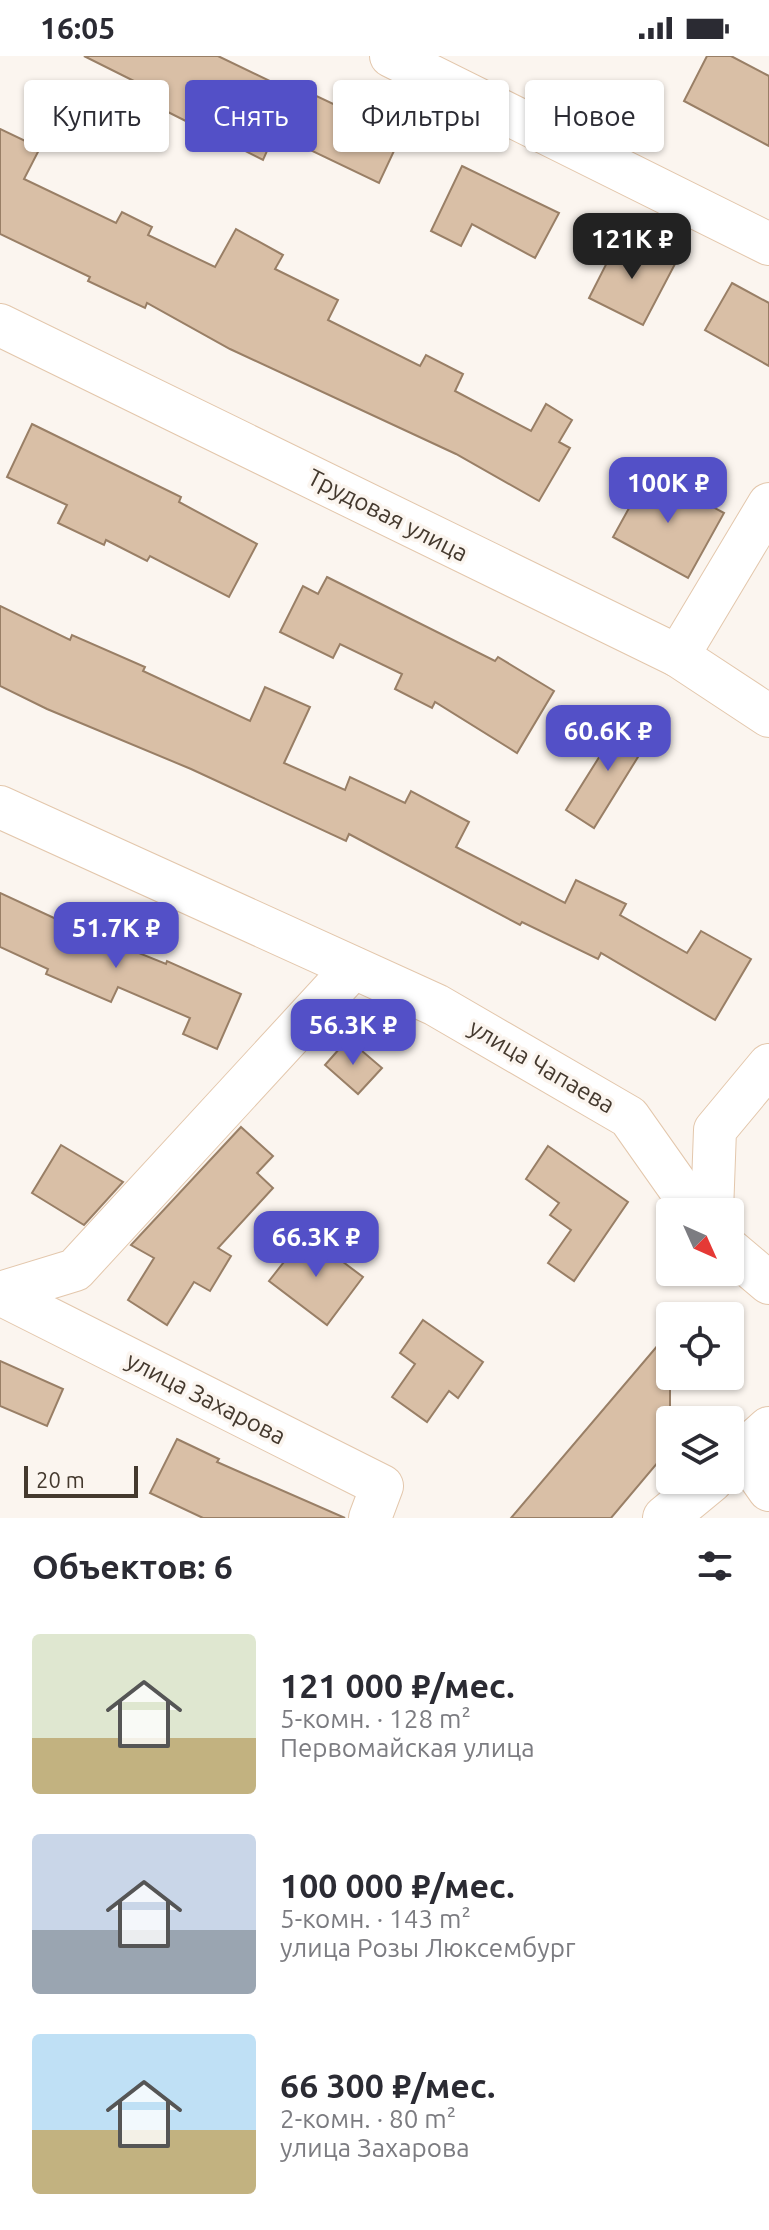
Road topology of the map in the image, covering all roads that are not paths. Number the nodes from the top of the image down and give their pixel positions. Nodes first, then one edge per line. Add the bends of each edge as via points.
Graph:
1 (391, 56) edge
2 (769, 244) edge
3 (0, 325) edge
4 (769, 504) edge
5 (678, 656) junction
6 (769, 716) edge
7 (0, 807) edge
8 (353, 968) junction
9 (769, 1065) edge
10 (686, 1198) edge
11 (713, 1198) edge
12 (744, 1262) edge
13 (769, 1283) edge
14 (0, 1293) edge
15 (744, 1463) edge
16 (769, 1490) edge
17 (693, 1494) edge
18 (370, 1518) edge
19 (665, 1518) edge

1 - 2 street
3 - 5 street, Трудовая улица
4 - 5 street
5 - 6 street, Трудовая улица
7 - 8 street, улица Чапаева
8 - 10 street, улица Чапаева via 436,1005 629,1117
8 - 14 street via 75,1270
9 - 11 street via 715,1130
12 - 13 street
14 - 18 street, улица Захарова via 382,1486
15 - 16 street
17 - 19 main road

